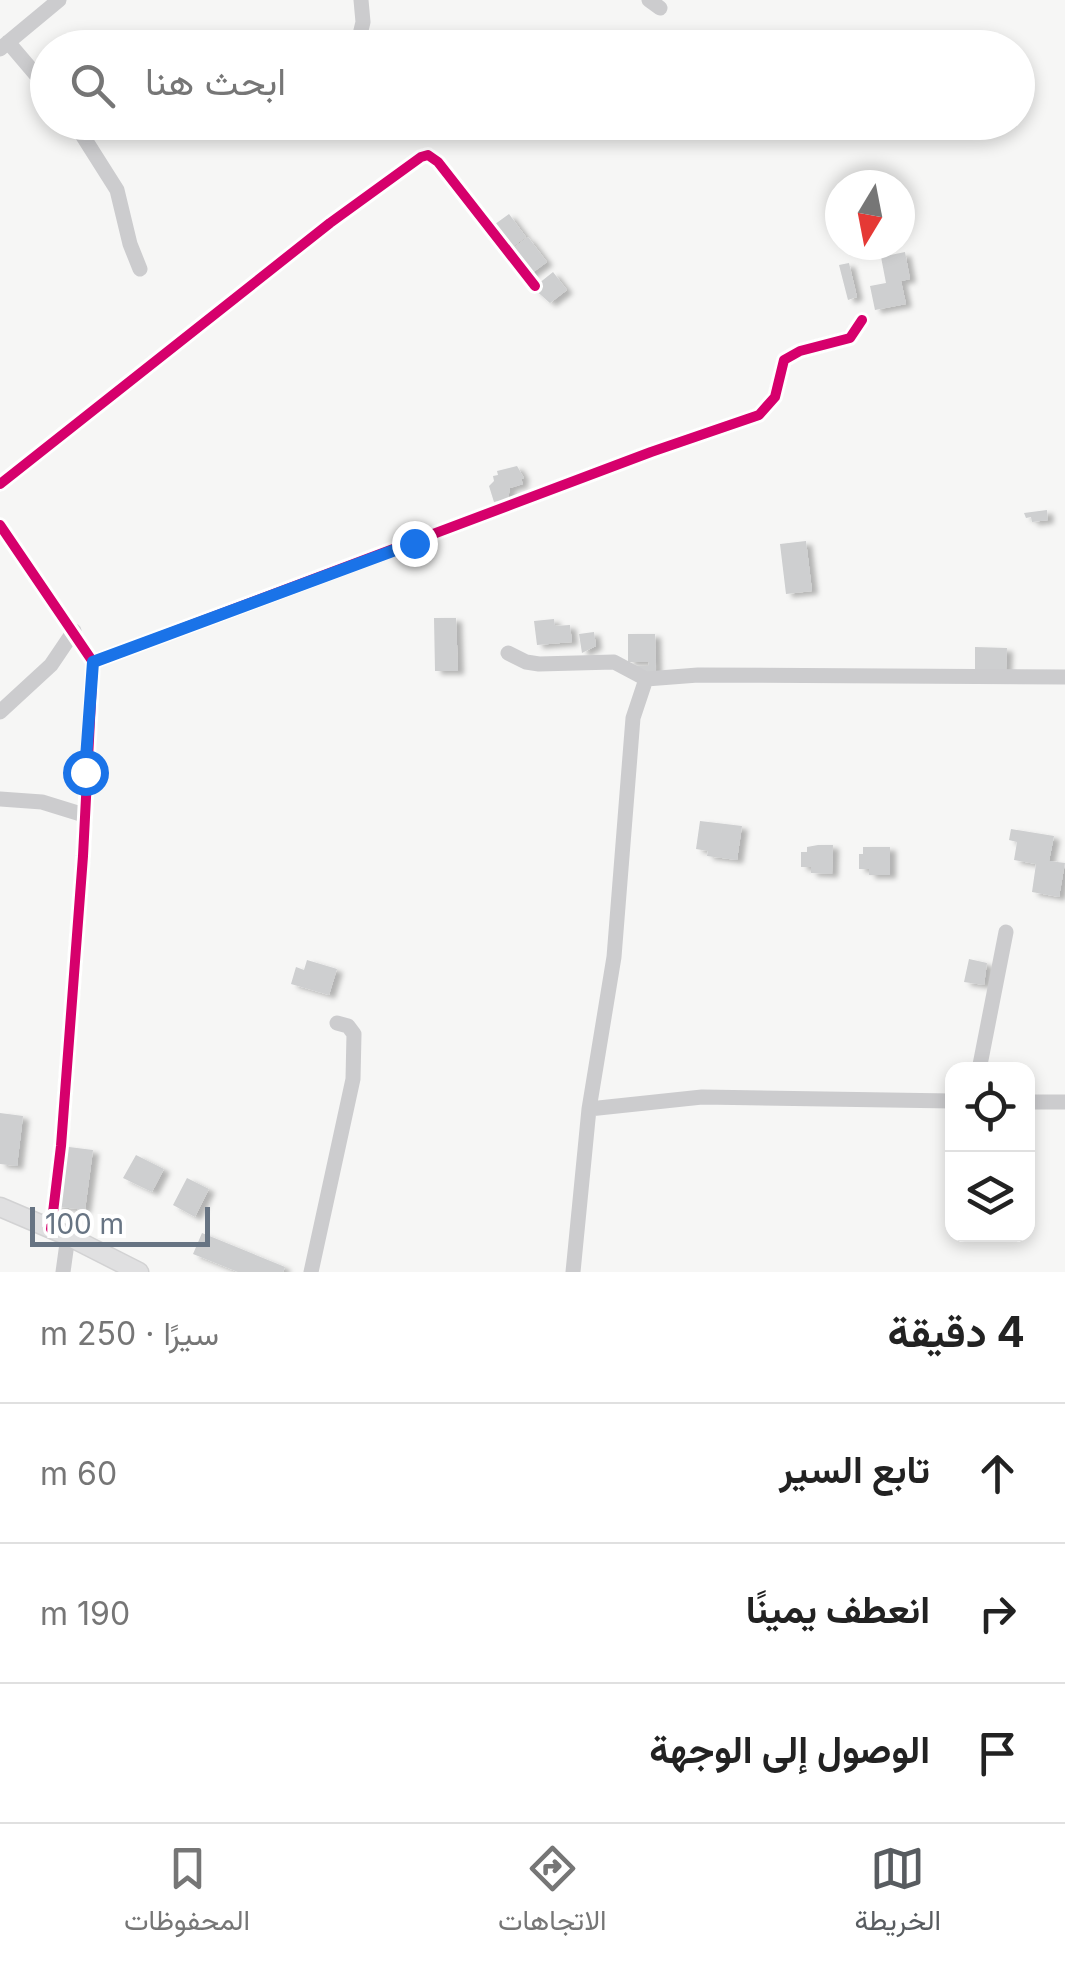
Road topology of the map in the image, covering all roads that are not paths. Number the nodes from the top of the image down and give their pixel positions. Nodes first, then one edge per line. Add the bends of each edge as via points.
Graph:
1 (59, 0) edge
2 (360, 0) edge
3 (361, 30) edge
4 (4, 45) edge
5 (30, 72) edge
6 (85, 140) edge
7 (140, 268) dead end
8 (535, 286) dead end
9 (862, 320) dead end
10 (0, 484) edge
11 (0, 525) edge
12 (74, 631) junction
13 (508, 652) dead end
14 (93, 662) junction
15 (1065, 677) edge
16 (646, 679) junction
17 (0, 712) edge
18 (0, 799) edge
19 (84, 815) junction
20 (1006, 932) dead end
21 (337, 1023) dead end
22 (981, 1062) edge
23 (945, 1101) edge
24 (1035, 1102) edge
25 (1065, 1102) edge
26 (588, 1109) junction
27 (0, 1207) edge
28 (60, 1233) junction
29 (63, 1272) edge
30 (139, 1272) edge
31 (310, 1272) edge
32 (573, 1272) edge

1 - 4 street
2 - 3 street
4 - 5 street
6 - 7 street via 117,190
8 - 10 street via 438,162 421,157
9 - 14 street via 850,338 784,360 776,396 760,415
11 - 12 street
12 - 14 street
12 - 17 street via 51,664
13 - 16 street via 539,664 614,662
14 - 19 street
15 - 16 street
16 - 26 street via 634,718 614,957
18 - 19 street
19 - 28 street
20 - 22 street
21 - 31 street via 354,1034 354,1065
23 - 26 street via 702,1097
24 - 25 street
26 - 32 street
27 - 28 main road
28 - 29 street
28 - 30 main road

